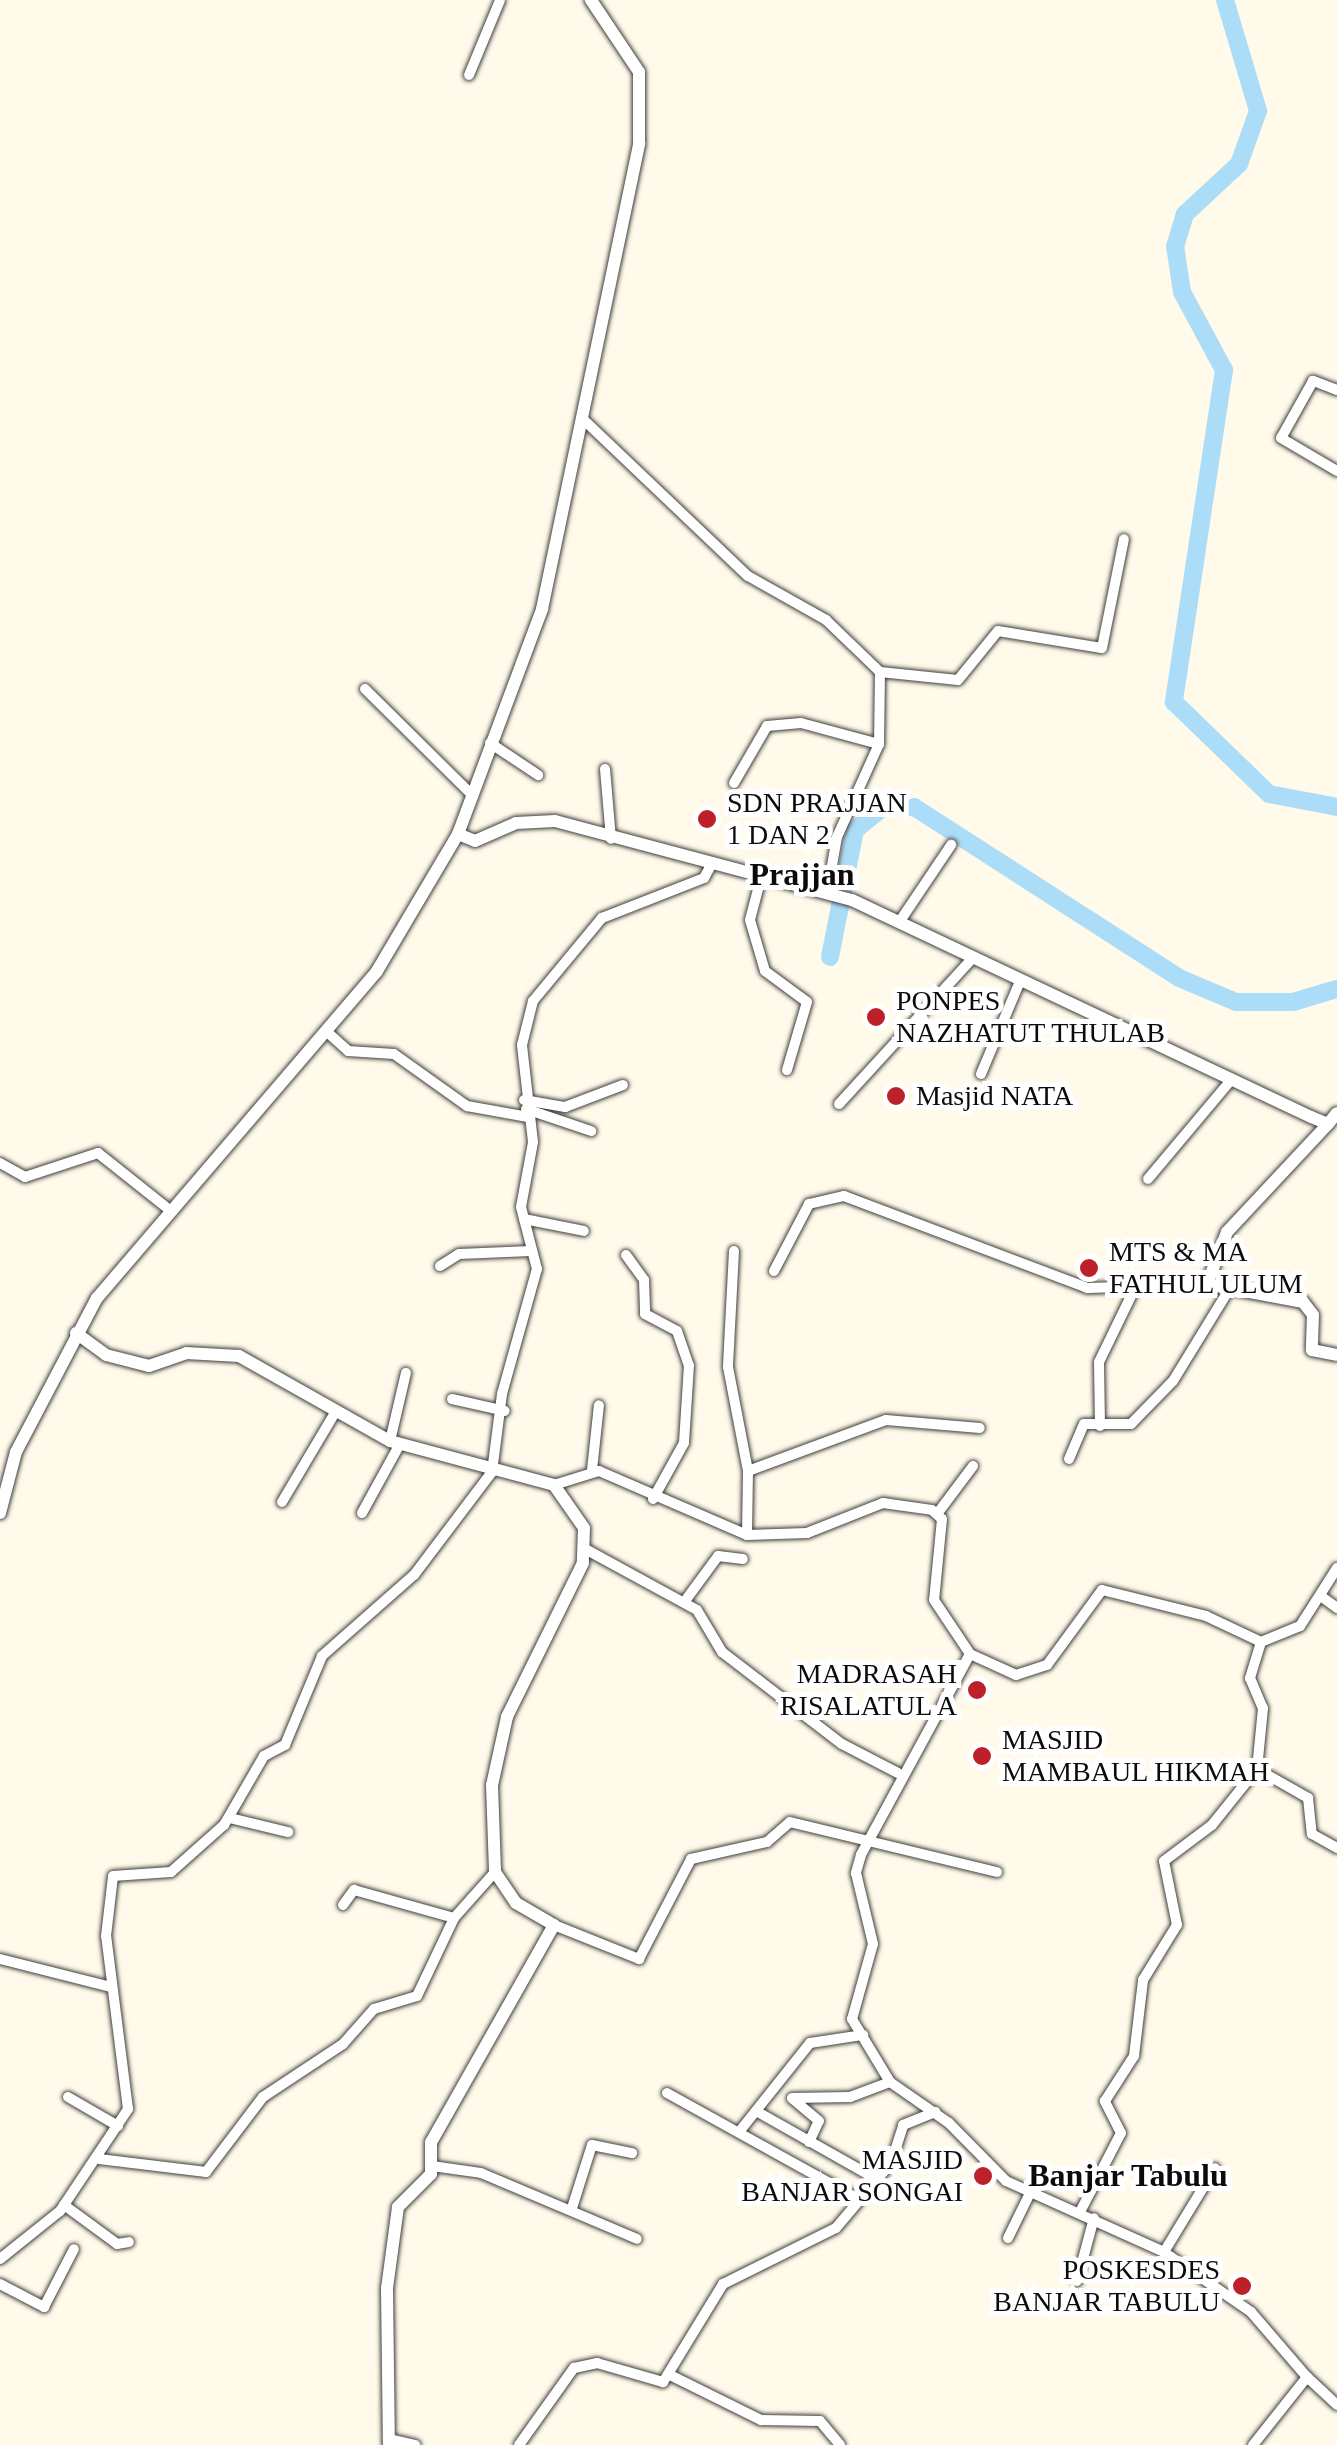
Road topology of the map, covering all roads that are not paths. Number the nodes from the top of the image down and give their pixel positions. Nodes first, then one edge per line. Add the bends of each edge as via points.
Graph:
1 (500, 0) edge
2 (591, 0) edge
3 (469, 75) dead end
4 (1337, 390) edge
5 (584, 420) junction
6 (1337, 471) edge
7 (1124, 539) dead end
8 (880, 672) junction
9 (365, 689) dead end
10 (490, 743) junction
11 (879, 744) junction
12 (604, 769) dead end
13 (538, 775) dead end
14 (734, 783) dead end
15 (471, 794) junction
16 (458, 834) junction
17 (612, 840) junction
18 (952, 845) dead end
19 (713, 862) junction
20 (762, 878) junction
21 (830, 895) junction
22 (900, 921) junction
23 (970, 961) junction
24 (1020, 981) junction
25 (326, 1031) junction
26 (787, 1070) dead end
27 (980, 1074) dead end
28 (1231, 1080) junction
29 (623, 1084) dead end
30 (839, 1104) dead end
31 (526, 1109) junction
32 (1332, 1118) edge
33 (592, 1131) dead end
34 (0, 1163) edge
35 (1148, 1179) dead end
36 (166, 1207) junction
37 (524, 1219) junction
38 (584, 1232) dead end
39 (734, 1251) dead end
40 (531, 1252) junction
41 (626, 1255) dead end
42 (440, 1266) dead end
43 (774, 1271) dead end
44 (1207, 1284) junction
45 (1230, 1288) junction
46 (1134, 1290) junction
47 (76, 1333) junction
48 (1337, 1355) edge
49 (406, 1373) dead end
50 (452, 1399) dead end
51 (599, 1405) dead end
52 (505, 1411) junction
53 (333, 1416) junction
54 (1100, 1426) junction
55 (980, 1428) dead end
56 (395, 1442) junction
57 (1069, 1459) dead end
58 (973, 1466) dead end
59 (592, 1470) junction
60 (748, 1471) junction
61 (492, 1472) junction
62 (554, 1484) junction
63 (654, 1499) junction
64 (282, 1502) dead end
65 (362, 1513) dead end
66 (0, 1514) edge
67 (937, 1514) junction
68 (747, 1534) junction
69 (587, 1550) junction
70 (742, 1559) dead end
71 (1337, 1568) edge
72 (1322, 1597) junction
73 (686, 1601) junction
74 (1337, 1608) edge
75 (1261, 1642) junction
76 (970, 1654) junction
77 (1258, 1769) junction
78 (898, 1773) junction
79 (230, 1818) junction
80 (288, 1832) dead end
81 (869, 1837) junction
82 (1337, 1848) edge
83 (495, 1872) junction
84 (996, 1872) dead end
85 (343, 1905) dead end
86 (454, 1918) junction
87 (554, 1924) junction
88 (0, 1959) edge
89 (111, 1988) junction
90 (863, 2035) junction
91 (890, 2082) junction
92 (667, 2093) dead end
93 (68, 2097) dead end
94 (756, 2111) junction
95 (936, 2112) junction
96 (118, 2126) junction
97 (740, 2132) junction
98 (809, 2142) junction
99 (632, 2154) dead end
100 (99, 2159) junction
101 (432, 2166) junction
102 (1215, 2168) dead end
103 (876, 2179) junction
104 (1030, 2193) junction
105 (858, 2199) junction
106 (64, 2204) junction
107 (572, 2208) junction
108 (1080, 2212) junction
109 (1094, 2218) junction
110 (1008, 2238) dead end
111 (637, 2239) dead end
112 (129, 2242) dead end
113 (74, 2249) dead end
114 (1164, 2252) junction
115 (0, 2259) edge
116 (1077, 2281) dead end
117 (0, 2284) edge
118 (670, 2375) junction
119 (1307, 2377) junction
120 (1337, 2405) edge
121 (389, 2442) edge
122 (415, 2445) edge
123 (519, 2445) edge
124 (840, 2445) edge
125 (1253, 2445) edge

1 - 3 street
2 - 5 street via 630,50 642,110
4 - 6 street via 1312,381 1280,438
5 - 8 street via 748,576 826,620
5 - 10 street via 537,631
7 - 8 street via 1102,648 998,631 958,680
8 - 11 street
9 - 15 street
10 - 13 street
10 - 15 street
11 - 14 street via 801,723 767,726
11 - 21 street via 837,837
12 - 17 street
15 - 16 street
16 - 17 street via 475,841 516,823 555,821
16 - 25 street via 377,971
17 - 19 street
18 - 22 street
19 - 20 street
19 - 31 street via 704,878 614,908 542,988 524,1024
20 - 21 street
20 - 26 street via 750,920 765,970 807,1002
21 - 22 street
22 - 23 street
23 - 24 street
23 - 30 street
24 - 27 street
24 - 28 street
25 - 31 street via 352,1053 394,1054 467,1106
25 - 36 street
28 - 32 street
28 - 35 street
29 - 31 street via 565,1107
31 - 33 street
31 - 37 street
32 - 44 street via 1227,1232
34 - 36 street via 25,1176 98,1153
36 - 47 street
37 - 38 street
37 - 40 street
39 - 60 street via 728,1367
40 - 42 street via 459,1254
40 - 52 street via 536,1279 502,1394
41 - 63 street via 644,1280 646,1314 677,1330 689,1366 684,1443
43 - 46 street via 809,1204 844,1196 1007,1251 1073,1285
44 - 45 street
44 - 46 street
45 - 48 street via 1303,1302 1314,1316 1312,1350
45 - 54 street via 1173,1381 1131,1424
46 - 54 street via 1099,1362
47 - 53 street via 106,1355 148,1366 186,1353 239,1356
47 - 66 street via 16,1452
49 - 56 street
50 - 52 street
51 - 59 street
52 - 61 street
53 - 56 street
53 - 64 street
54 - 57 street via 1084,1424
55 - 60 street via 886,1420
56 - 61 street
56 - 65 street
58 - 67 street
59 - 62 street
59 - 63 street
60 - 68 street
61 - 62 street
61 - 79 street via 414,1576 322,1656 285,1745 264,1756
62 - 69 street
63 - 68 street
67 - 68 street via 883,1502 807,1533
67 - 76 street via 934,1600
69 - 73 street
69 - 83 street via 500,1740
70 - 73 street via 718,1556
71 - 72 street
72 - 74 street
72 - 75 street via 1300,1626
73 - 78 street via 728,1658 842,1744
75 - 76 street via 1206,1616 1102,1590 1047,1666 1016,1675
75 - 77 street via 1250,1678 1264,1708
76 - 78 street
77 - 82 street via 1308,1798 1312,1834
77 - 108 street via 1212,1824 1164,1862 1177,1926 1143,1980 1134,2056 1104,2104 1123,2127
78 - 81 street
79 - 80 street
79 - 89 street via 172,1872 113,1876 105,1923
81 - 84 street
81 - 87 street via 790,1822 768,1842 691,1859 639,1959
81 - 90 street via 856,1873 873,1944 851,2013
83 - 86 street
83 - 87 street via 516,1903
85 - 86 street via 354,1890
86 - 100 street via 418,1996 374,2009 343,2044 252,2106 206,2172
87 - 101 street via 430,2142
88 - 89 street
89 - 96 street via 128,2102
90 - 91 street
90 - 94 street via 814,2040
91 - 95 street
91 - 98 street via 850,2097 792,2098 820,2121
92 - 97 street
93 - 96 street
94 - 97 street
94 - 98 street
95 - 103 street via 903,2125
95 - 104 street
96 - 100 street
97 - 105 street
98 - 103 street
99 - 107 street via 592,2145
100 - 106 street
101 - 107 street via 481,2173
101 - 121 street via 405,2193 391,2230
102 - 114 street
103 - 105 street
104 - 108 street
104 - 110 street
105 - 118 street via 820,2240 723,2284
106 - 112 street via 117,2244
106 - 115 street
107 - 111 street
108 - 109 street
109 - 114 street
109 - 116 street
113 - 117 street via 44,2307
114 - 119 street via 1251,2312
118 - 123 street via 654,2385 597,2362 574,2368
118 - 124 street via 761,2420 820,2421
119 - 120 street
119 - 125 street
121 - 122 street

